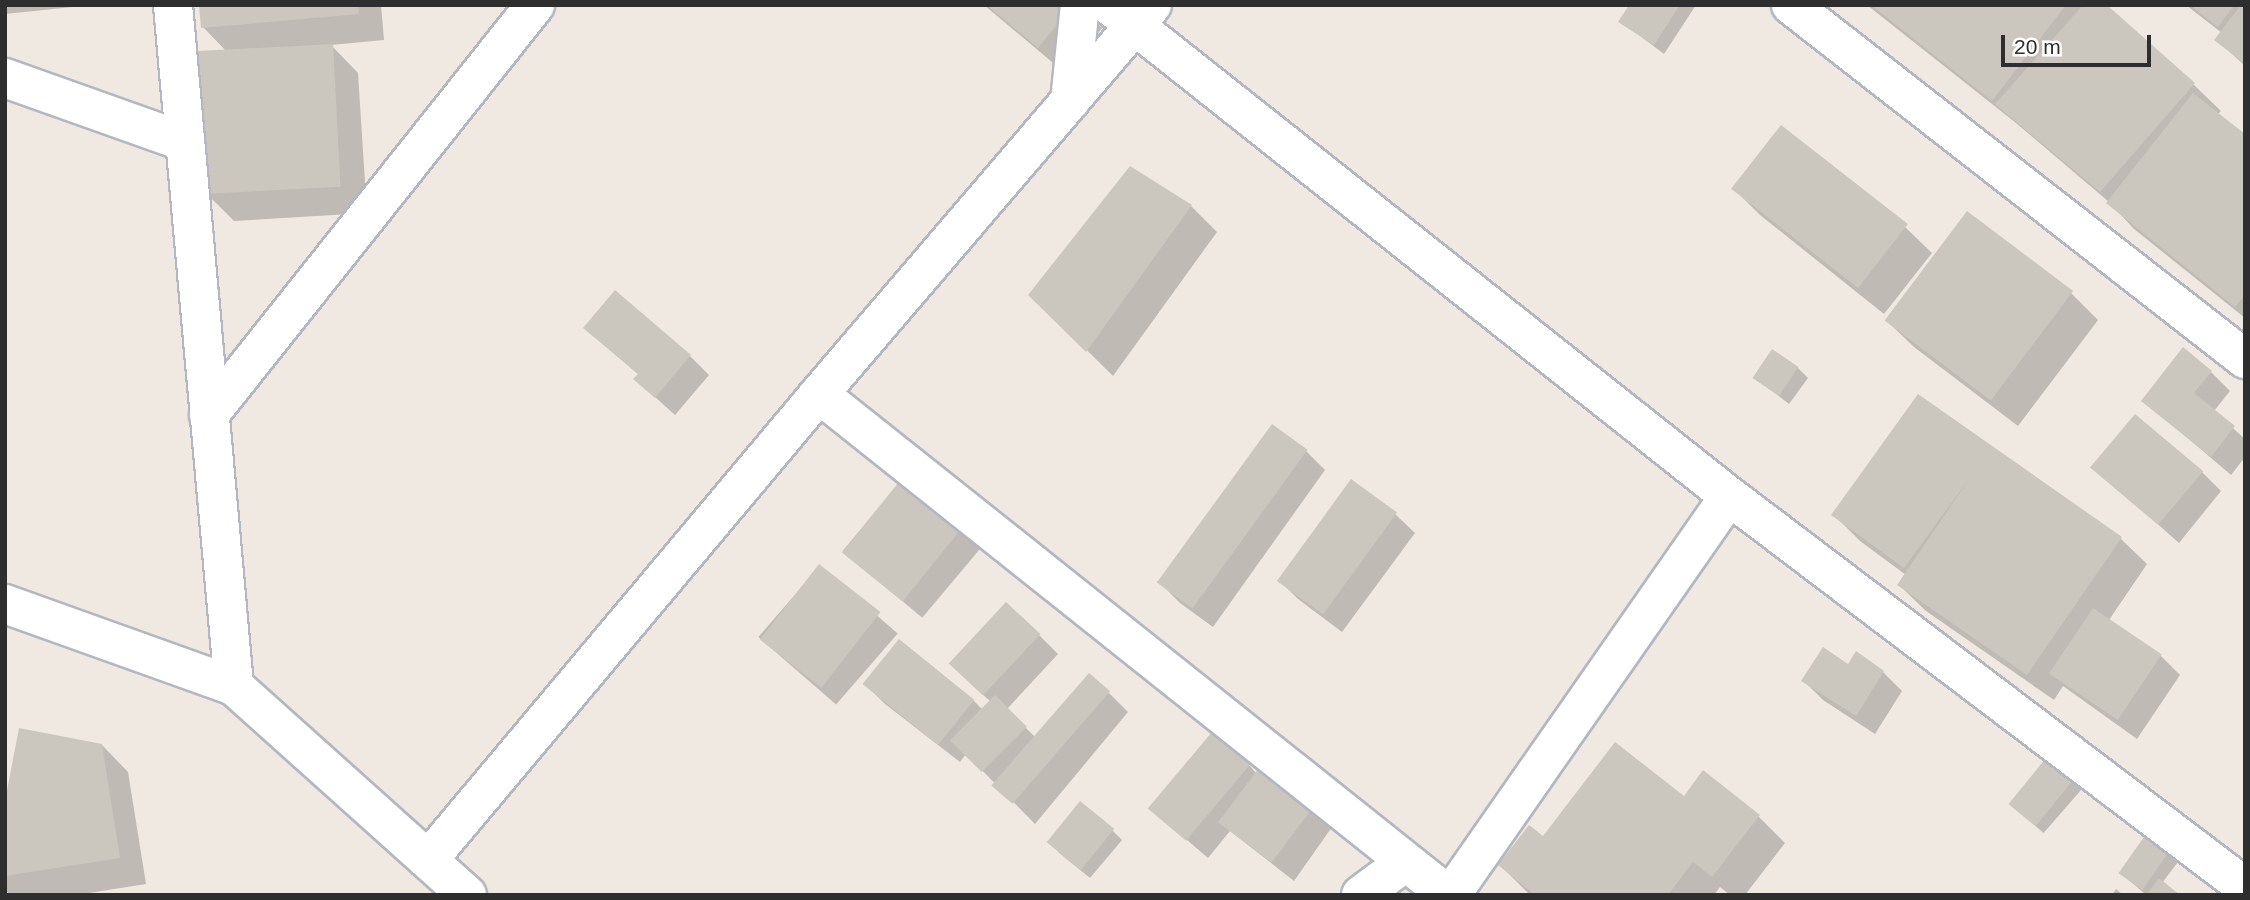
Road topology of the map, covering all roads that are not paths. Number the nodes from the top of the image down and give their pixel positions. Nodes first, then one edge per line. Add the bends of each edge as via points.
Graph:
1 (173, 5) edge
2 (535, 5) edge
3 (1080, 5) edge
4 (1791, 5) edge
5 (1132, 12) edge
6 (5, 78) edge
7 (1070, 101) junction
8 (185, 142) junction
9 (2245, 359) edge
10 (819, 394) junction
11 (209, 415) junction
12 (1730, 496) junction
13 (5, 604) edge
14 (234, 686) junction
15 (428, 860) junction
16 (1404, 863) junction
17 (2245, 887) edge
18 (467, 895) edge
19 (1361, 895) edge
20 (1450, 895) edge

1 - 8 street
2 - 11 street
3 - 7 street
4 - 9 street
5 - 7 street
5 - 12 street
6 - 8 street
7 - 10 street
8 - 11 street
10 - 15 street
10 - 16 street
11 - 14 street
12 - 17 street
12 - 20 street
13 - 14 street
14 - 15 street
15 - 18 street
16 - 19 street
16 - 20 street

